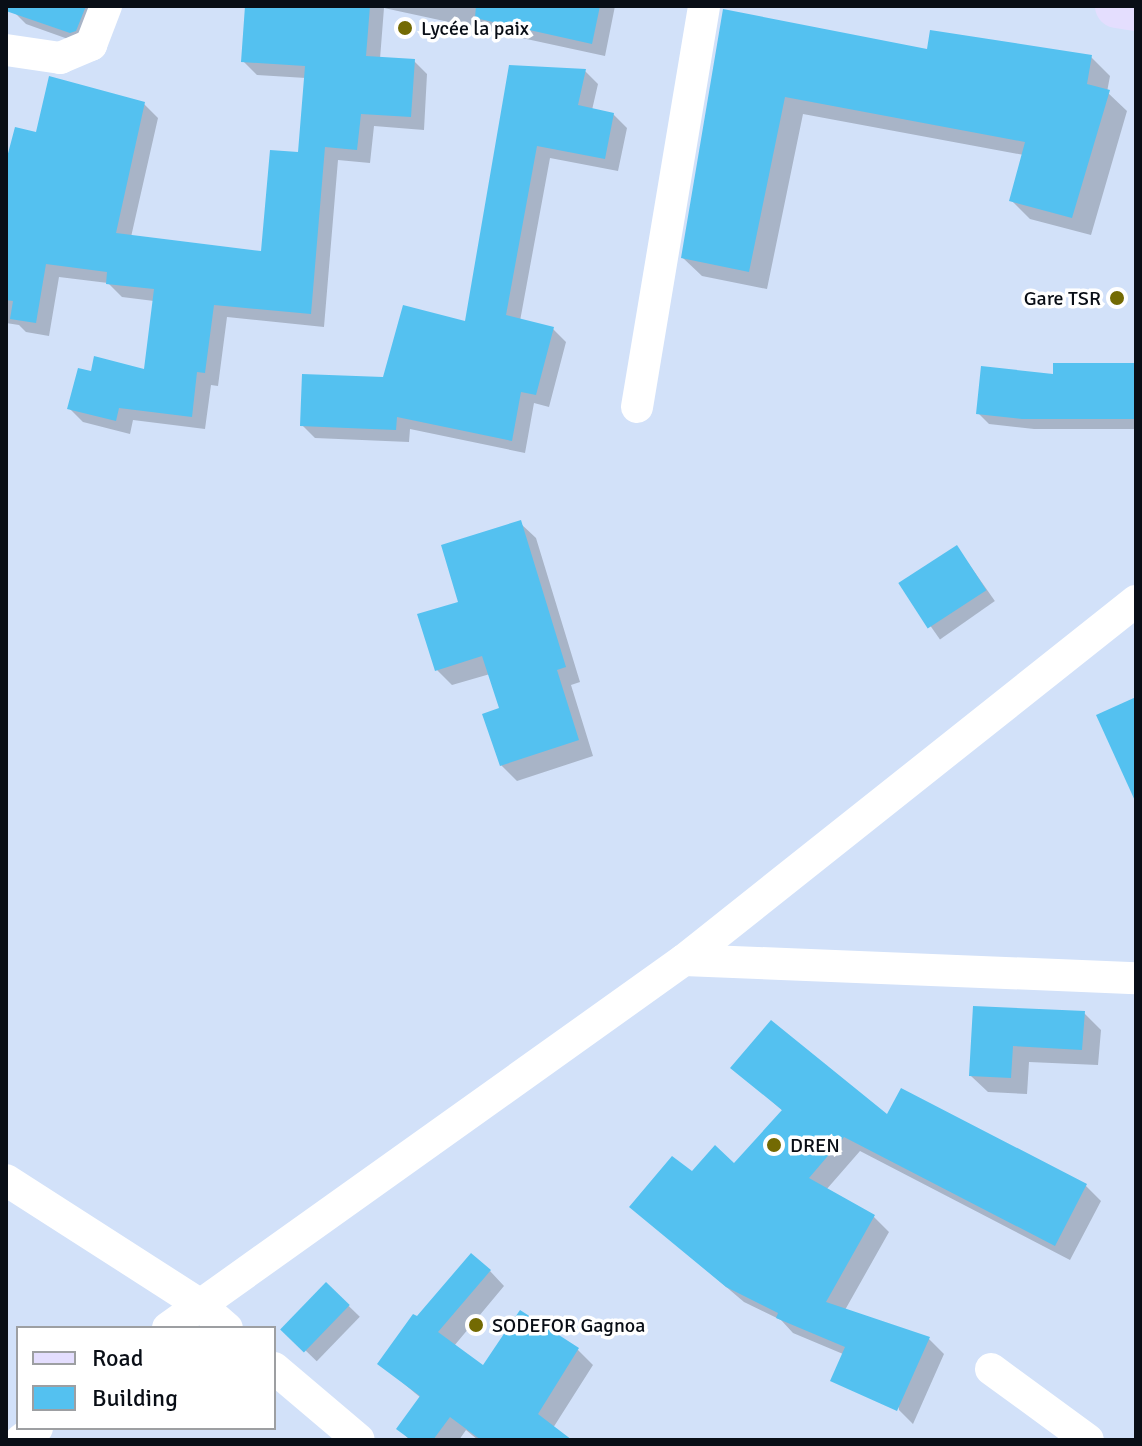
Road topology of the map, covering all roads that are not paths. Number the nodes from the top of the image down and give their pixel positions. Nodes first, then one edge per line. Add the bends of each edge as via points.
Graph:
1 (106, 6) edge
2 (704, 6) edge
3 (1117, 6) edge
4 (1136, 9) edge
5 (6, 50) edge
6 (637, 407) dead end
7 (1136, 601) edge
8 (684, 960) junction
9 (1136, 978) edge
10 (6, 1180) edge
11 (41, 1202) junction
12 (6, 1206) edge
13 (199, 1304) junction
14 (171, 1326) edge
15 (225, 1326) edge
16 (991, 1369) dead end
17 (276, 1370) edge
18 (359, 1440) edge
19 (1088, 1440) edge

1 - 5 street via 91,45 60,58
2 - 6 street
3 - 4 main road
7 - 8 street
8 - 9 street
8 - 13 street
10 - 11 street
11 - 12 street
11 - 13 street
13 - 14 street
13 - 15 street
16 - 19 street
17 - 18 street

